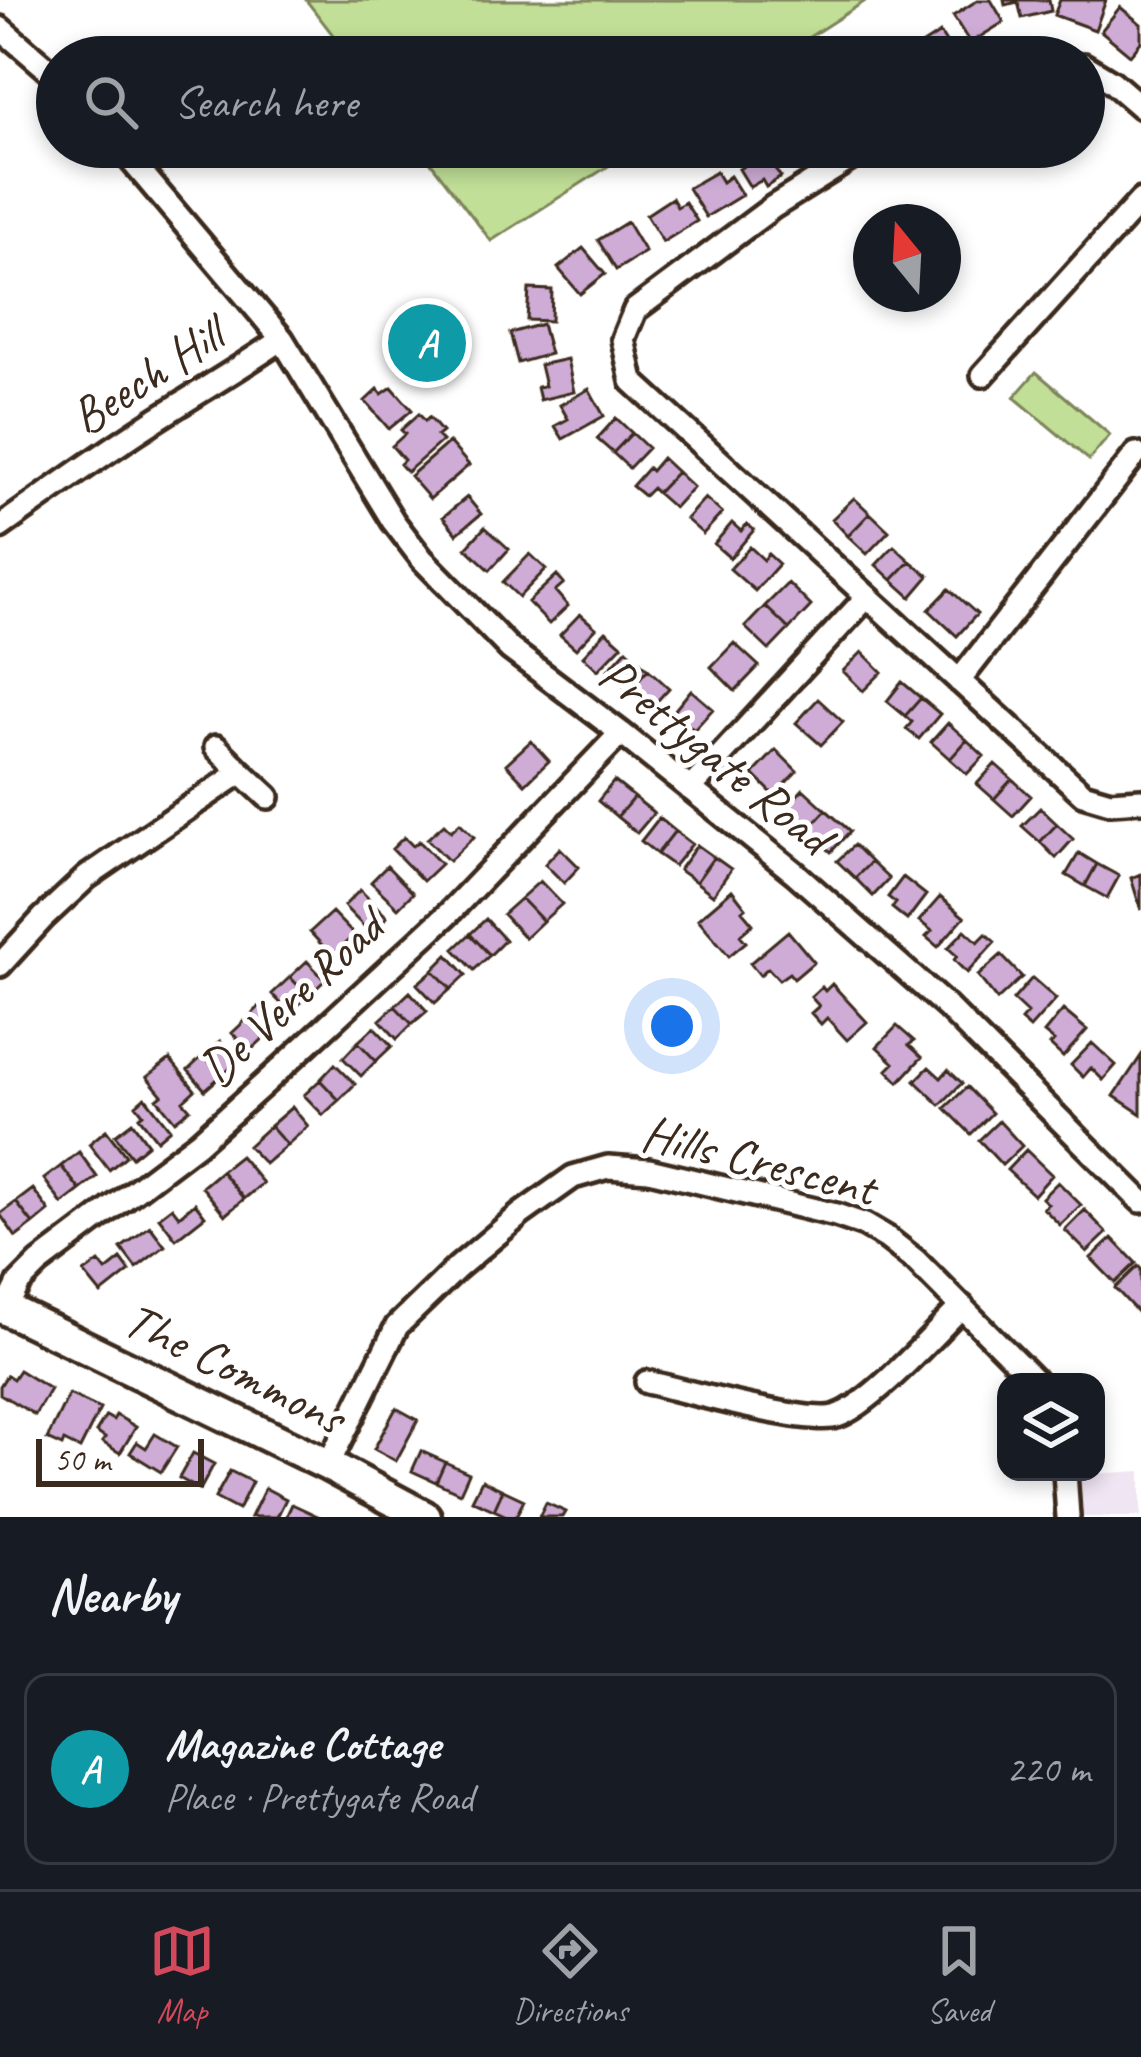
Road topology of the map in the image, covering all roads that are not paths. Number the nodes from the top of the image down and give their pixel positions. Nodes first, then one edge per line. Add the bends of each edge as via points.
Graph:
1 (0, 28) edge
2 (36, 59) edge
3 (1105, 78) edge
4 (1141, 107) edge
5 (138, 168) edge
6 (835, 168) edge
7 (1141, 200) edge
8 (282, 339) junction
9 (983, 375) dead end
10 (1136, 454) dead end
11 (0, 527) edge
12 (866, 598) junction
13 (959, 681) junction
14 (621, 733) junction
15 (216, 747) dead end
16 (241, 772) junction
17 (691, 789) junction
18 (268, 796) dead end
19 (1141, 800) edge
20 (0, 965) edge
21 (1141, 1202) edge
22 (962, 1306) junction
23 (3, 1308) edge
24 (1027, 1373) edge
25 (647, 1382) dead end
26 (328, 1465) junction
27 (1065, 1481) edge
28 (425, 1517) edge
29 (1067, 1517) edge

1 - 2 street
3 - 4 street
5 - 8 street, Prettygate Road
6 - 12 street via 635,310 623,339 632,381
7 - 9 street
8 - 11 street, Beech Hill
8 - 14 street, Prettygate Road via 422,559 510,649
10 - 13 street
12 - 13 street
12 - 17 street
13 - 19 street via 1083,794
14 - 17 street, Prettygate Road
14 - 23 street, De Vere Road via 448,914 198,1142 39,1263
15 - 16 street
16 - 18 street
16 - 20 street via 87,878
17 - 21 street, Prettygate Road via 947,1007
22 - 24 street, Hills Crescent
22 - 25 street via 835,1418
22 - 26 street, Hills Crescent via 865,1226 650,1170 608,1167 573,1177 521,1214 397,1326
23 - 26 street, The Commons
26 - 28 street, The Commons
27 - 29 street

